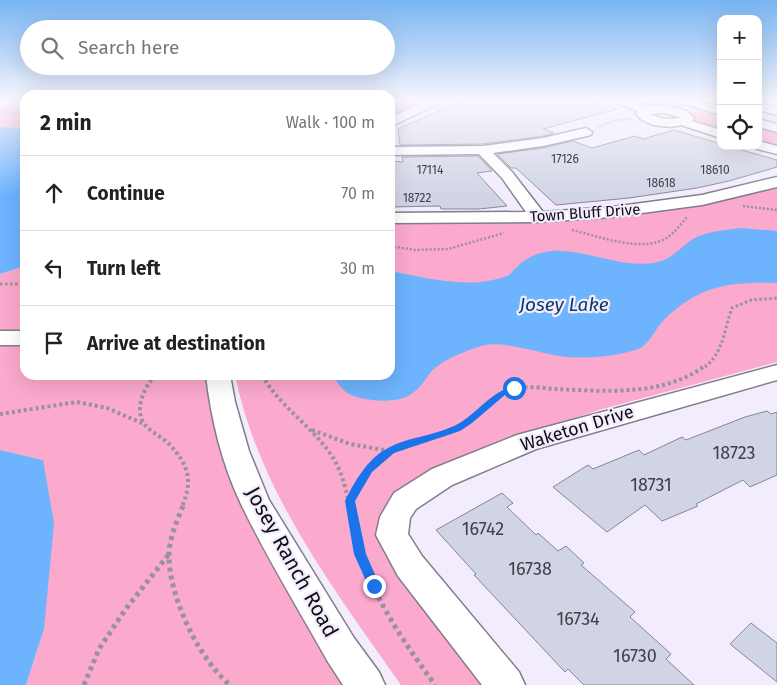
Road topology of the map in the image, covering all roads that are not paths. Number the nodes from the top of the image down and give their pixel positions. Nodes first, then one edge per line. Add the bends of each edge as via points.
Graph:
1 (582, 133) edge
2 (762, 146) edge
3 (483, 150) junction
4 (777, 150) edge
5 (395, 151) edge
6 (777, 182) edge
7 (538, 217) junction
8 (395, 218) edge
9 (0, 338) edge
10 (20, 338) edge
11 (777, 372) edge
12 (219, 380) edge
13 (366, 685) edge
14 (506, 685) edge

1 - 3 street
2 - 4 street
3 - 5 street
3 - 7 street via 507,175
6 - 7 street, Town Bluff Drive via 702,200 612,212
7 - 8 street, Town Bluff Drive
9 - 10 street
11 - 14 street, Waketon Drive via 527,442 442,477 404,501 395,517 392,534 410,566
12 - 13 street, Josey Ranch Road via 236,451 254,503 341,650

